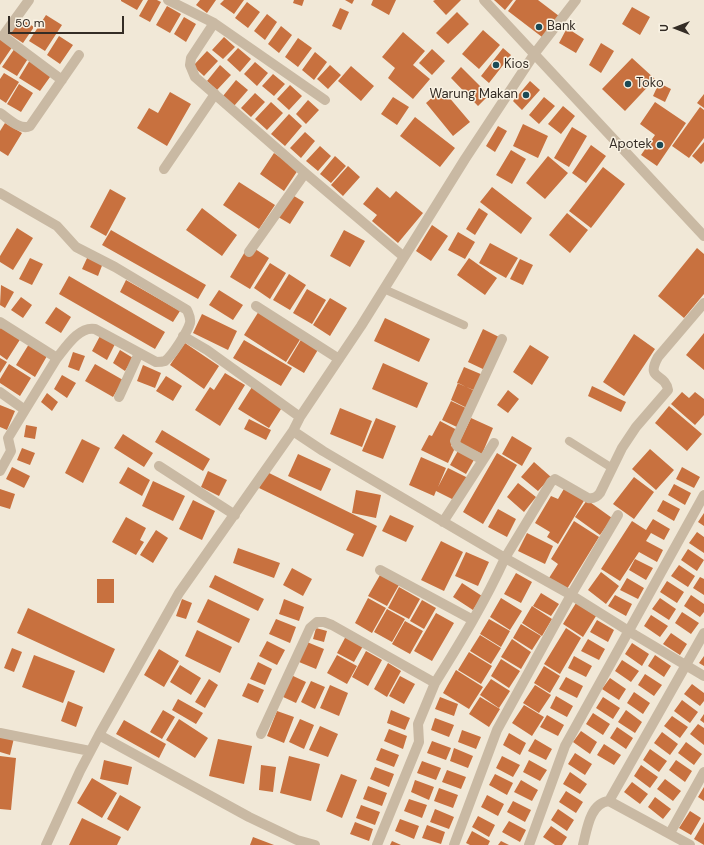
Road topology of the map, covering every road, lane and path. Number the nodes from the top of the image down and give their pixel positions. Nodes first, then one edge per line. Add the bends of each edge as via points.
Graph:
1 (29, 0) edge
2 (168, 0) edge
3 (484, 0) edge
4 (576, 0) edge
5 (214, 22) junction
6 (535, 53) junction
7 (79, 55) dead end
8 (62, 80) junction
9 (215, 94) junction
10 (325, 100) dead end
11 (0, 113) edge
12 (164, 169) dead end
13 (305, 173) junction
14 (0, 193) edge
15 (704, 236) edge
16 (249, 252) dead end
17 (404, 257) junction
18 (384, 289) junction
19 (704, 303) edge
20 (256, 306) dead end
21 (0, 322) edge
22 (464, 325) dead end
23 (183, 336) junction
24 (502, 339) dead end
25 (139, 353) junction
26 (57, 358) junction
27 (339, 359) junction
28 (0, 392) edge
29 (119, 398) dead end
30 (25, 410) junction
31 (300, 417) junction
32 (293, 431) junction
33 (569, 441) dead end
34 (494, 443) dead end
35 (483, 460) junction
36 (159, 466) dead end
37 (612, 468) junction
38 (0, 471) edge
39 (704, 495) edge
40 (618, 515) dead end
41 (235, 516) junction
42 (443, 522) junction
43 (505, 558) junction
44 (380, 570) dead end
45 (571, 595) junction
46 (473, 620) junction
47 (630, 631) junction
48 (704, 633) edge
49 (686, 664) junction
50 (704, 676) edge
51 (435, 683) junction
52 (0, 733) edge
53 (261, 734) dead end
54 (99, 735) junction
55 (90, 751) junction
56 (704, 772) edge
57 (609, 801) junction
58 (670, 833) junction
59 (46, 845) edge
60 (315, 845) edge
61 (377, 845) edge
62 (454, 845) edge
63 (529, 845) edge
64 (583, 845) edge
65 (690, 845) edge

1 - 8 street via 3,36
2 - 5 street
3 - 6 street
4 - 6 street
5 - 9 street via 191,58 190,65 195,77
5 - 10 street
6 - 15 street
6 - 17 street
7 - 8 street
8 - 11 street via 28,128 21,127
9 - 12 street
9 - 13 street
13 - 16 street
13 - 17 street
14 - 23 street via 57,226 76,247 187,310 190,323
17 - 18 street
18 - 22 lane
18 - 27 street
19 - 37 street via 658,357 653,366 654,372 667,385 668,390 636,427
20 - 27 street
21 - 26 street
23 - 25 street via 169,357 162,362 156,362
23 - 31 street via 207,350
24 - 35 street via 455,441 457,446
25 - 26 street via 89,328 83,330
25 - 29 street
26 - 30 street
27 - 31 street
28 - 30 street
30 - 38 street via 8,438 11,451
31 - 32 street
32 - 41 street
32 - 42 street
33 - 37 lane
34 - 35 street
35 - 42 street
36 - 41 street
37 - 43 street via 600,493 592,499 555,479 551,482
39 - 47 street
40 - 45 street
41 - 54 street via 179,594
42 - 43 street
43 - 45 street
43 - 46 street
44 - 46 street
45 - 47 street
45 - 62 street via 496,730
46 - 51 street
47 - 49 street
47 - 63 street via 565,746
48 - 49 street
49 - 50 street
49 - 57 street
51 - 53 street via 332,625 317,622 310,628
51 - 61 street via 418,724 419,742
52 - 55 street
54 - 55 street
54 - 60 street via 249,817 297,840
55 - 59 street
56 - 58 street
57 - 58 street
57 - 64 street via 603,801 594,809
58 - 65 street

